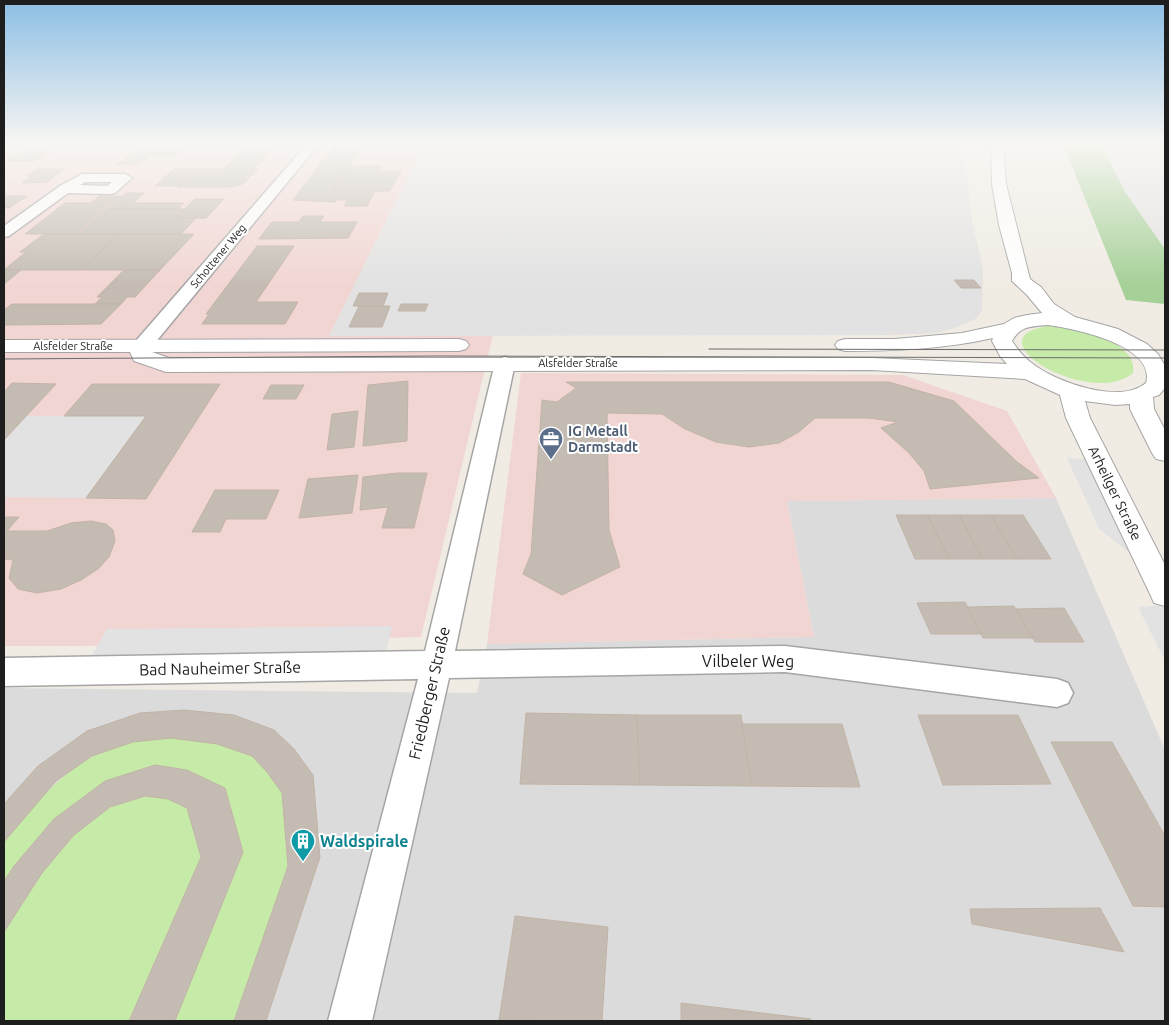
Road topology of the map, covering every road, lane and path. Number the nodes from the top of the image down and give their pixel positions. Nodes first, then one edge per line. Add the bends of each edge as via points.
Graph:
1 (61, 192) edge
2 (273, 192) edge
3 (1001, 192) edge
4 (4, 233) edge
5 (1021, 281) junction
6 (1068, 321) junction
7 (1012, 326) junction
8 (588, 345) dead end
9 (4, 346) edge
10 (142, 346) junction
11 (497, 349) junction
12 (1027, 372) junction
13 (1070, 391) junction
14 (1142, 395) junction
15 (1165, 453) edge
16 (1165, 594) edge
17 (436, 664) junction
18 (4, 672) edge
19 (1057, 693) dead end
20 (350, 1021) edge

1 - 4 street
2 - 10 street, Schottener Weg
3 - 5 street
5 - 6 street via 1047,308
5 - 7 street via 1014,288 1024,314
6 - 7 street via 1040,320
6 - 14 street via 1109,332 1150,358 1159,376 1158,384
7 - 8 street, Alsfelder Straße via 962,339 895,345
7 - 12 street via 1002,341 1004,349
9 - 10 street, Alsfelder Straße
10 - 11 street, Alsfelder Straße
10 - 11 street, Alsfelder Straße via 142,356 166,365
11 - 12 street, Alsfelder Straße
11 - 17 street, Friedberger Straße
12 - 13 street
13 - 14 street via 1121,398
13 - 16 street, Arheilger Straße via 1078,418
14 - 15 street via 1142,409
17 - 18 street, Bad Nauheimer Straße
17 - 19 street, Vilbeler Weg via 785,659
17 - 20 street, Friedberger Straße

